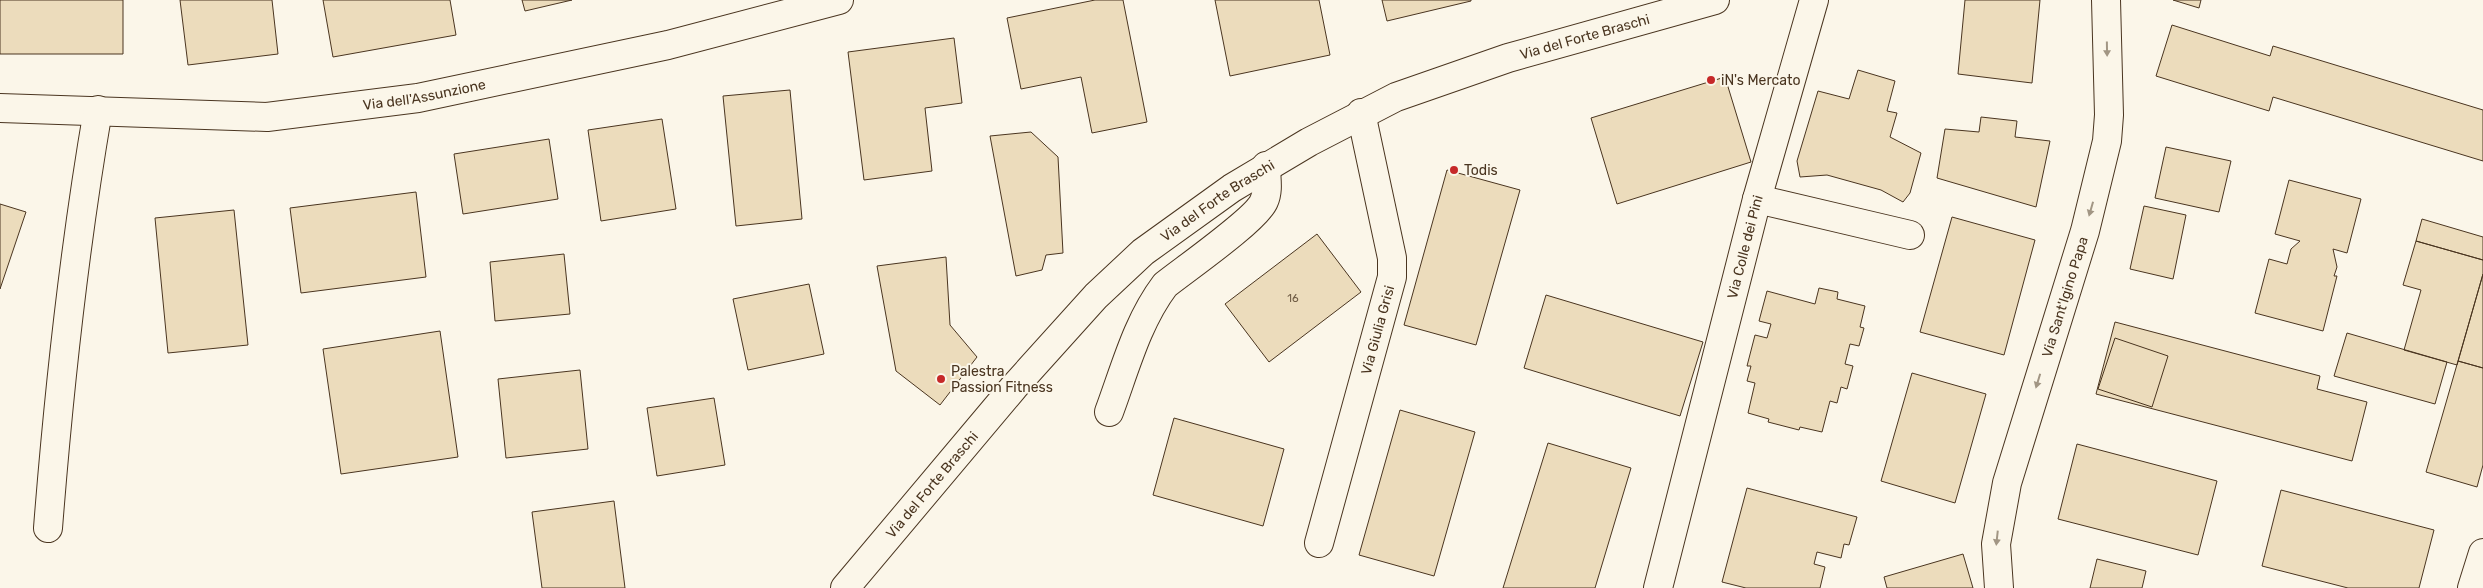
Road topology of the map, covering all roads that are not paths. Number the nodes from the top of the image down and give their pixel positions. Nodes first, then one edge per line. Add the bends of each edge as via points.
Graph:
1 (839, 0) edge
2 (1715, 0) edge
3 (1814, 0) edge
4 (2106, 0) edge
5 (0, 108) edge
6 (98, 110) junction
7 (1361, 113) junction
8 (1266, 166) junction
9 (1757, 199) junction
10 (1910, 235) dead end
11 (1109, 412) dead end
12 (48, 528) dead end
13 (1319, 543) dead end
14 (2483, 553) edge
15 (845, 588) edge
16 (1658, 588) edge
17 (1999, 588) edge
18 (2472, 588) edge

1 - 6 street, Via dell'Assunzione via 668,45 418,98 266,117
2 - 7 street, Via del Forte Braschi via 1508,58 1404,94
3 - 9 street, Via Colle dei Pini
4 -> 17 street, Via Sant'Igino Papa via 2107,141 2085,231 2001,506 1996,544
5 - 6 street, Via dell'Assunzione
6 - 12 street via 59,385
7 - 8 street, Via del Forte Braschi
7 - 13 street, Via Giulia Grisi via 1392,258 1392,277
8 - 11 street via 1267,191 1254,216 1165,285 1156,298 1136,338
8 - 15 street, Via del Forte Braschi via 1143,252 1096,296 1014,387
9 - 10 street
9 - 16 street, Via Colle dei Pini
14 - 18 street

